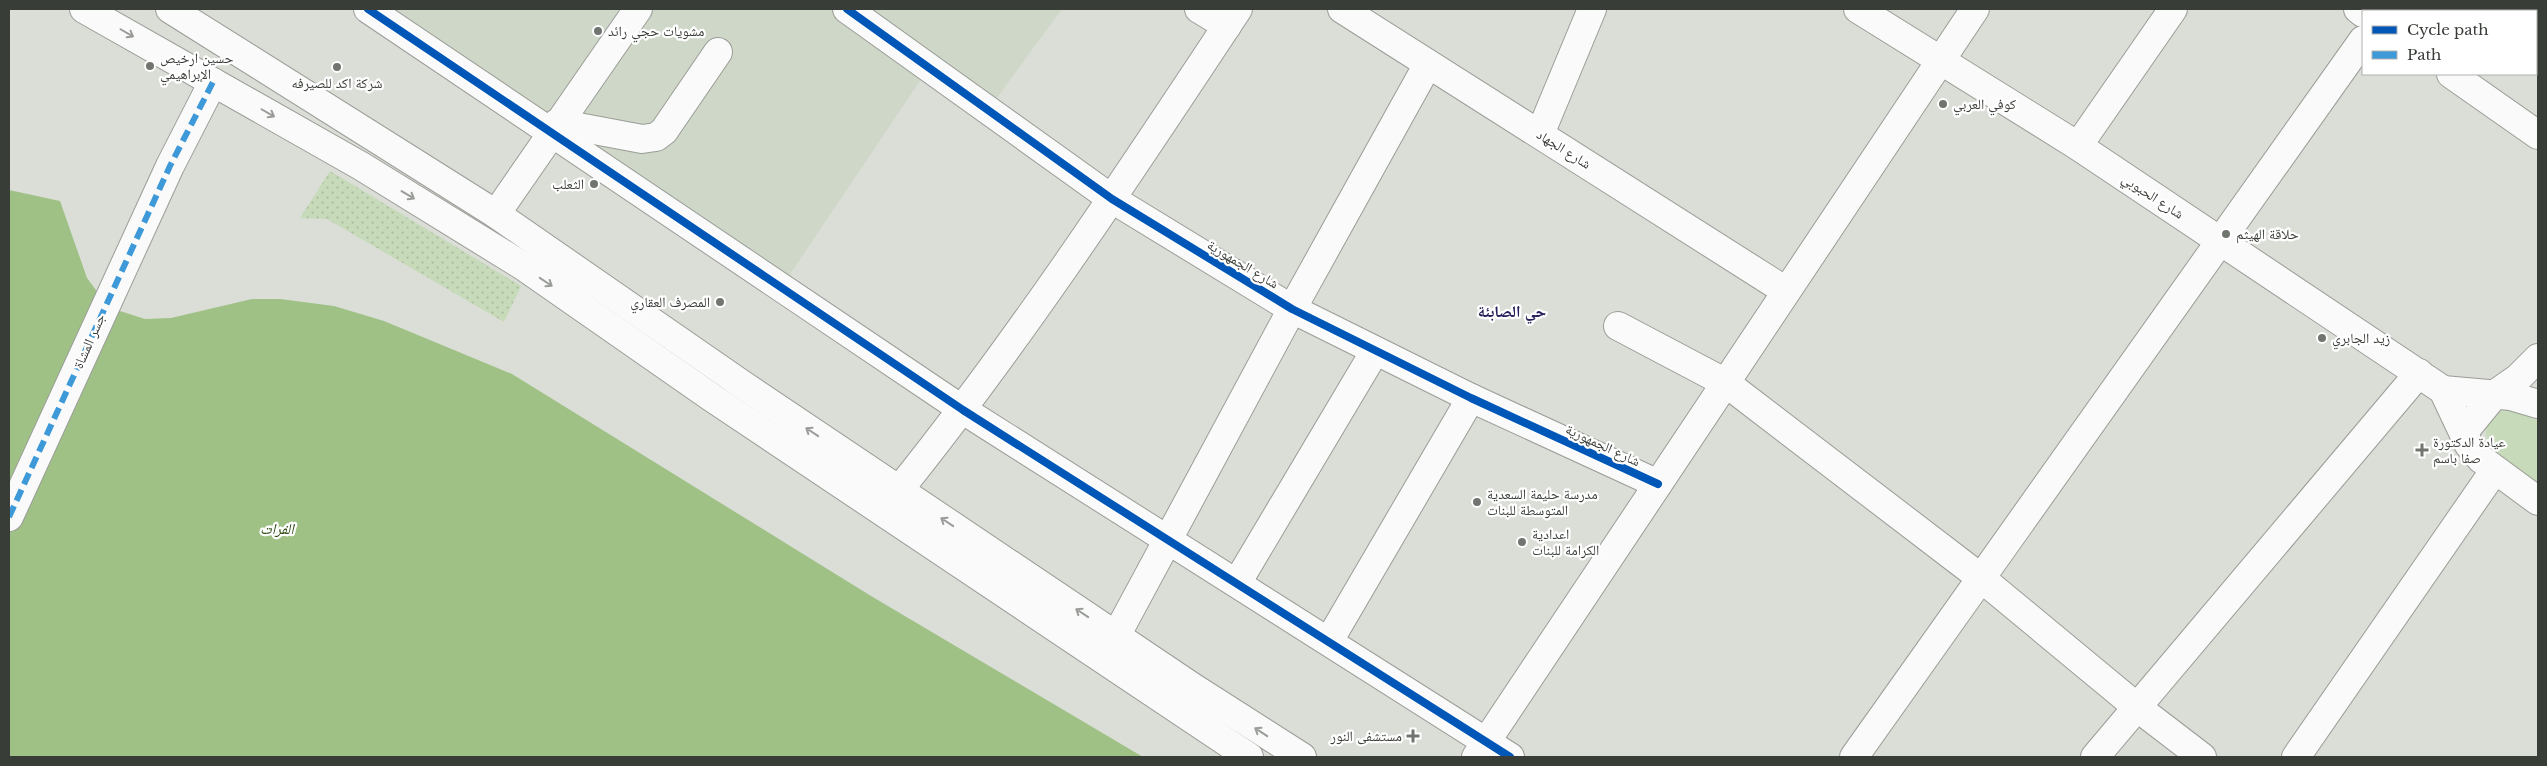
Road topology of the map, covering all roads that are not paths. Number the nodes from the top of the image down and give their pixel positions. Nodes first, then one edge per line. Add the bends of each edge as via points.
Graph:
1 (84, 9) edge
2 (368, 9) edge
3 (638, 9) edge
4 (1199, 9) edge
5 (1342, 9) edge
6 (1592, 9) edge
7 (1858, 9) edge
8 (1975, 9) edge
9 (2173, 9) edge
10 (176, 10) edge
11 (851, 10) edge
12 (1233, 17) edge
13 (2362, 41) edge
14 (718, 52) dead end
15 (1940, 61) junction
16 (1428, 64) junction
17 (2452, 75) edge
18 (213, 82) junction
19 (554, 127) junction
20 (1540, 134) junction
21 (2538, 134) edge
22 (2078, 146) junction
23 (1112, 199) junction
24 (496, 214) junction
25 (2222, 242) junction
26 (1786, 291) junction
27 (1292, 309) junction
28 (1618, 326) dead end
29 (1375, 351) junction
30 (2538, 358) edge
31 (2418, 373) junction
32 (1726, 382) junction
33 (2444, 390) junction
34 (2495, 394) junction
35 (1471, 398) junction
36 (2538, 404) edge
37 (963, 410) junction
38 (2464, 432) junction
39 (2494, 471) junction
40 (1658, 484) junction
41 (899, 490) junction
42 (2538, 501) edge
43 (9, 517) edge
44 (1167, 538) junction
45 (1000, 558) junction
46 (1981, 578) junction
47 (984, 580) junction
48 (1237, 583) junction
49 (1116, 636) junction
50 (1328, 642) junction
51 (2138, 708) junction
52 (1480, 750) edge
53 (1249, 757) edge
54 (1302, 757) edge
55 (1510, 757) edge
56 (1854, 757) edge
57 (2095, 757) edge
58 (2202, 757) edge
59 (2296, 757) edge

1 -> 18 street
2 - 19 street
3 - 19 street
4 - 12 street
5 - 16 street, شارع الجهاد
6 - 20 street
7 - 15 street, شارع الحبوبي
8 - 15 street
9 - 22 street
10 - 24 street
11 - 23 street, شارع الجمهورية
12 - 23 street
13 - 25 street
14 - 19 street via 673,118 656,137 642,139
15 - 22 street, شارع الحبوبي
15 - 26 street
16 - 20 street, شارع الجهاد
16 - 27 street
17 - 21 street
18 - 43 street, جسر المشاة via 170,166
18 -> 47 street via 369,171 523,266
19 - 24 street
19 - 37 street
20 - 26 street, شارع الجهاد
22 - 25 street, شارع الحبوبي
23 - 27 street, شارع الجمهورية
23 - 37 street
41 -> 24 street
25 - 31 street, شارع الحبوبي
25 - 46 street
26 - 32 street
27 - 29 street, شارع الجمهورية
27 - 44 street
28 - 32 street
29 - 35 street, شارع الجمهورية
29 - 48 street
30 - 34 street
31 - 33 street, شارع الحبوبي
31 - 51 street
32 - 40 street
32 - 46 street
33 - 34 street, شارع الحبوبي
33 - 38 street
34 - 36 street, شارع الحبوبي
34 - 38 street
35 - 40 street, شارع الجمهورية
35 - 50 street
37 - 41 street
37 - 44 street
38 - 39 street via 2469,444
39 - 42 street
39 - 59 street
40 - 52 street
45 -> 41 street
44 - 48 street
44 - 49 street
45 - 47 street
49 -> 45 street
46 - 51 street
46 - 56 street
47 - 53 street
48 - 50 street
54 -> 49 street
50 - 52 street
51 - 57 street
51 - 58 street
52 - 55 street

